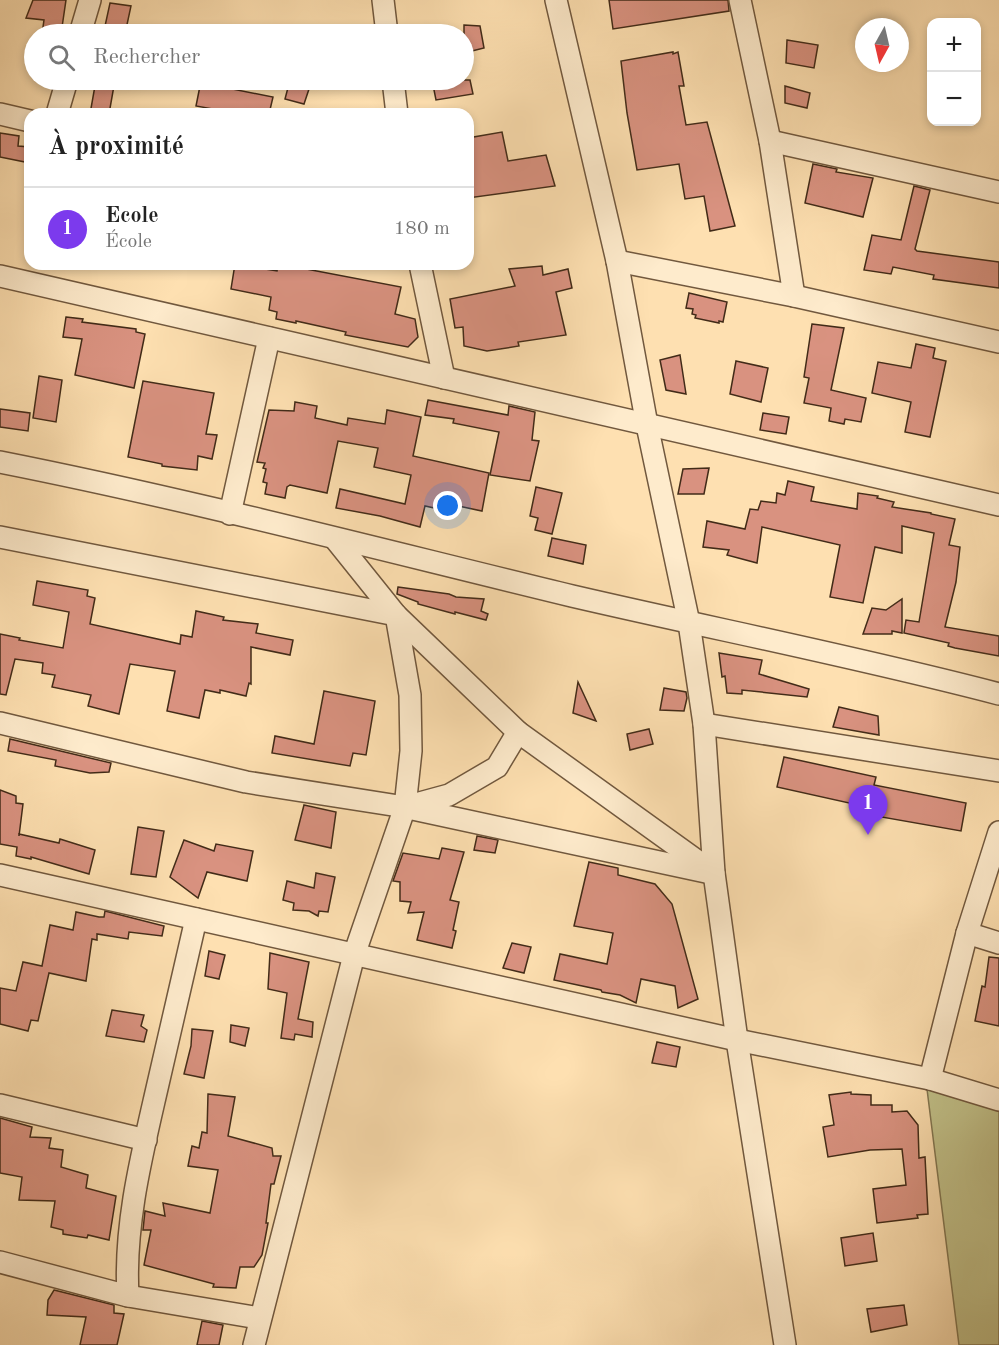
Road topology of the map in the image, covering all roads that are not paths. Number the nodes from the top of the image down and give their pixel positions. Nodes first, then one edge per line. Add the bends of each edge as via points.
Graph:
1 (90, 0) edge
2 (383, 0) edge
3 (556, 0) edge
4 (740, 0) edge
5 (83, 24) edge
6 (386, 24) edge
7 (64, 90) edge
8 (394, 90) edge
9 (59, 108) edge
10 (396, 108) edge
11 (0, 114) edge
12 (24, 120) edge
13 (770, 141) junction
14 (999, 192) edge
15 (617, 261) junction
16 (421, 270) edge
17 (0, 276) edge
18 (794, 296) junction
19 (269, 338) junction
20 (999, 342) edge
21 (444, 378) junction
22 (647, 425) junction
23 (0, 462) edge
24 (999, 505) edge
25 (230, 514) junction
26 (0, 537) edge
27 (335, 539) junction
28 (396, 615) junction
29 (689, 623) junction
30 (999, 694) edge
31 (0, 723) edge
32 (704, 724) junction
33 (518, 732) junction
34 (999, 771) edge
35 (405, 807) junction
36 (999, 832) edge
37 (714, 873) junction
38 (0, 874) edge
39 (196, 919) junction
40 (967, 933) junction
41 (999, 943) edge
42 (354, 955) junction
43 (737, 1040) junction
44 (930, 1079) junction
45 (999, 1100) edge
46 (0, 1105) edge
47 (146, 1140) junction
48 (0, 1262) edge
49 (128, 1296) junction
50 (260, 1318) junction
51 (254, 1345) edge
52 (785, 1345) edge

1 - 5 street
2 - 6 street
3 - 15 street
4 - 13 street
7 - 9 street
8 - 10 street
11 - 12 street
13 - 14 street
13 - 18 street
15 - 18 street
15 - 22 street
16 - 21 street
17 - 19 street
18 - 20 street
19 - 21 street
19 - 25 street
21 - 22 street
22 - 24 street
22 - 29 street
23 - 25 street
25 - 27 street
26 - 28 street
27 - 28 street
27 - 29 street
28 - 33 street
28 - 35 street via 410,695 411,751
29 - 30 street
29 - 32 street
31 - 35 street via 246,782
32 - 34 street
32 - 37 street
33 - 35 street via 496,767 449,795
33 - 37 street
35 - 37 street
35 - 42 street
36 - 40 street
37 - 43 street
38 - 39 street
39 - 42 street
39 - 47 street
40 - 41 street
40 - 44 street
42 - 43 street
42 - 50 street
43 - 44 street
43 - 52 street
44 - 45 street
46 - 47 street
47 - 49 street via 128,1245
48 - 49 street
49 - 50 street
50 - 51 street

